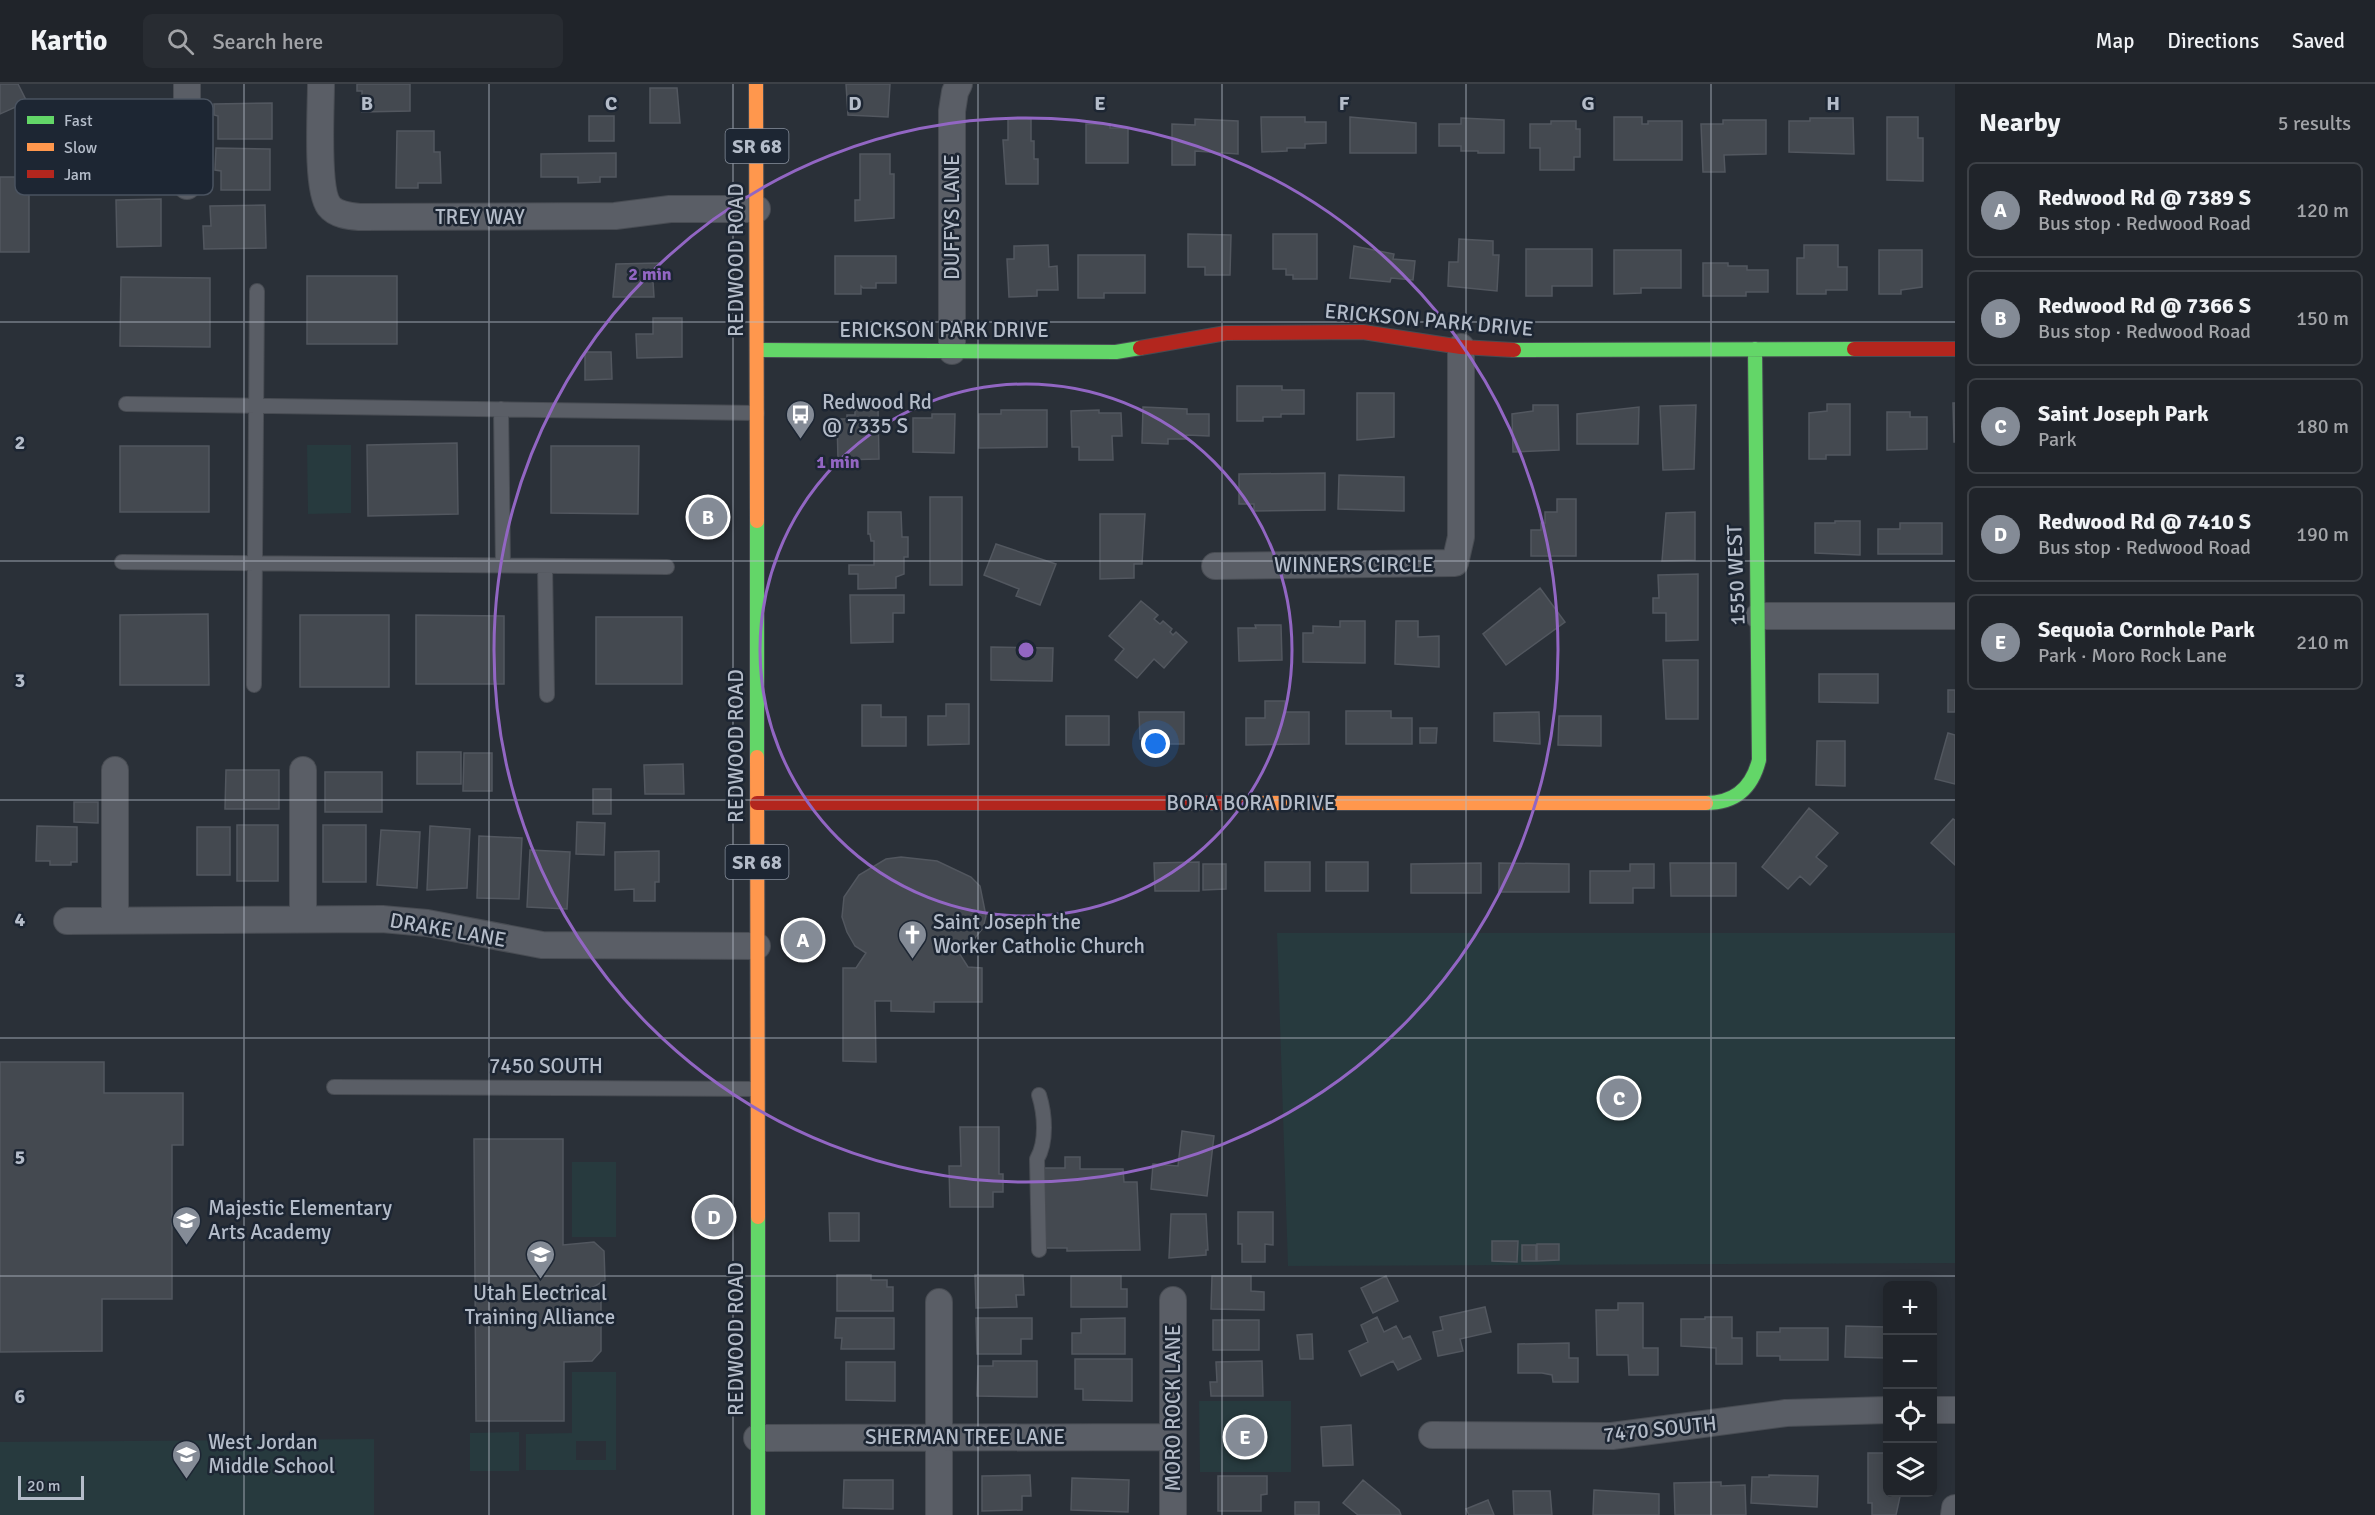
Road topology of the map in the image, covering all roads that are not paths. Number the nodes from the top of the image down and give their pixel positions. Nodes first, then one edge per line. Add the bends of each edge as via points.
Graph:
1 (321, 84) edge
2 (756, 84) edge
3 (959, 84) edge
4 (757, 209) junction
5 (257, 291) dead end
6 (1461, 347) junction
7 (1755, 349) junction
8 (1955, 349) edge
9 (757, 350) junction
10 (952, 351) junction
11 (126, 404) dead end
12 (255, 406) junction
13 (501, 410) junction
14 (757, 413) junction
15 (122, 562) dead end
16 (254, 563) junction
17 (503, 565) junction
18 (545, 566) junction
19 (1215, 566) dead end
20 (667, 567) dead end
21 (1759, 616) junction
22 (1955, 616) edge
23 (254, 685) dead end
24 (547, 695) dead end
25 (115, 770) dead end
26 (303, 770) dead end
27 (1742, 793) joint
28 (757, 803) junction
29 (115, 919) junction
30 (303, 919) junction
31 (67, 921) dead end
32 (757, 946) junction
33 (334, 1087) dead end
34 (758, 1089) junction
35 (1039, 1095) dead end
36 (1039, 1250) dead end
37 (1173, 1300) dead end
38 (939, 1302) dead end
39 (1883, 1410) edge
40 (1937, 1410) edge
41 (1955, 1410) edge
42 (1432, 1436) dead end
43 (939, 1437) junction
44 (1173, 1437) junction
45 (758, 1438) junction
46 (1955, 1508) edge
47 (758, 1515) edge
48 (939, 1515) edge
49 (1173, 1515) edge
50 (1954, 1515) edge

1 - 4 street, TREY WAY via 323,186 328,206 342,215 615,216 670,209
2 - 4 street, REDWOOD ROAD / SR 68
3 - 10 street, DUFFYS LANE via 952,111
4 - 9 street, REDWOOD ROAD / SR 68
5 - 12 lane
6 - 7 street, ERICKSON PARK DRIVE
6 - 10 street, ERICKSON PARK DRIVE via 1363,332 1256,332 1226,333 1116,352
6 - 19 street, WINNERS CIRCLE via 1461,537 1455,563
7 - 8 street, ERICKSON PARK DRIVE
7 - 21 street, 1550 WEST via 1755,566
9 - 10 street, ERICKSON PARK DRIVE
9 - 14 street, REDWOOD ROAD / SR 68
11 - 12 lane
12 - 13 lane
12 - 16 lane
13 - 14 lane
13 - 17 lane
14 - 28 street, REDWOOD ROAD / SR 68
15 - 16 lane
16 - 17 lane
16 - 23 lane
17 - 18 lane
18 - 20 lane
18 - 24 lane
21 - 22 street
21 - 27 street, 1550 WEST via 1759,760 1755,780
25 - 29 street
26 - 30 street
27 - 28 street, BORA BORA DRIVE via 1714,803
28 - 32 street, REDWOOD ROAD / SR 68
29 - 30 street, DRAKE LANE
29 - 31 street, DRAKE LANE
30 - 32 street, DRAKE LANE via 403,920 542,945
32 - 34 street, REDWOOD ROAD / SR 68
33 - 34 lane, 7450 SOUTH
34 - 45 street, REDWOOD ROAD / SR 68
35 - 36 lane via 1043,1148 1038,1159
37 - 44 street, MORO ROCK LANE
38 - 43 street
39 - 42 street, 7470 SOUTH via 1786,1413 1612,1436
40 - 41 street
43 - 44 street, SHERMAN TREE LANE
43 - 45 street, SHERMAN TREE LANE
43 - 48 street
44 - 49 street, MORO ROCK LANE
45 - 47 street, REDWOOD ROAD / SR 68
46 - 50 street

